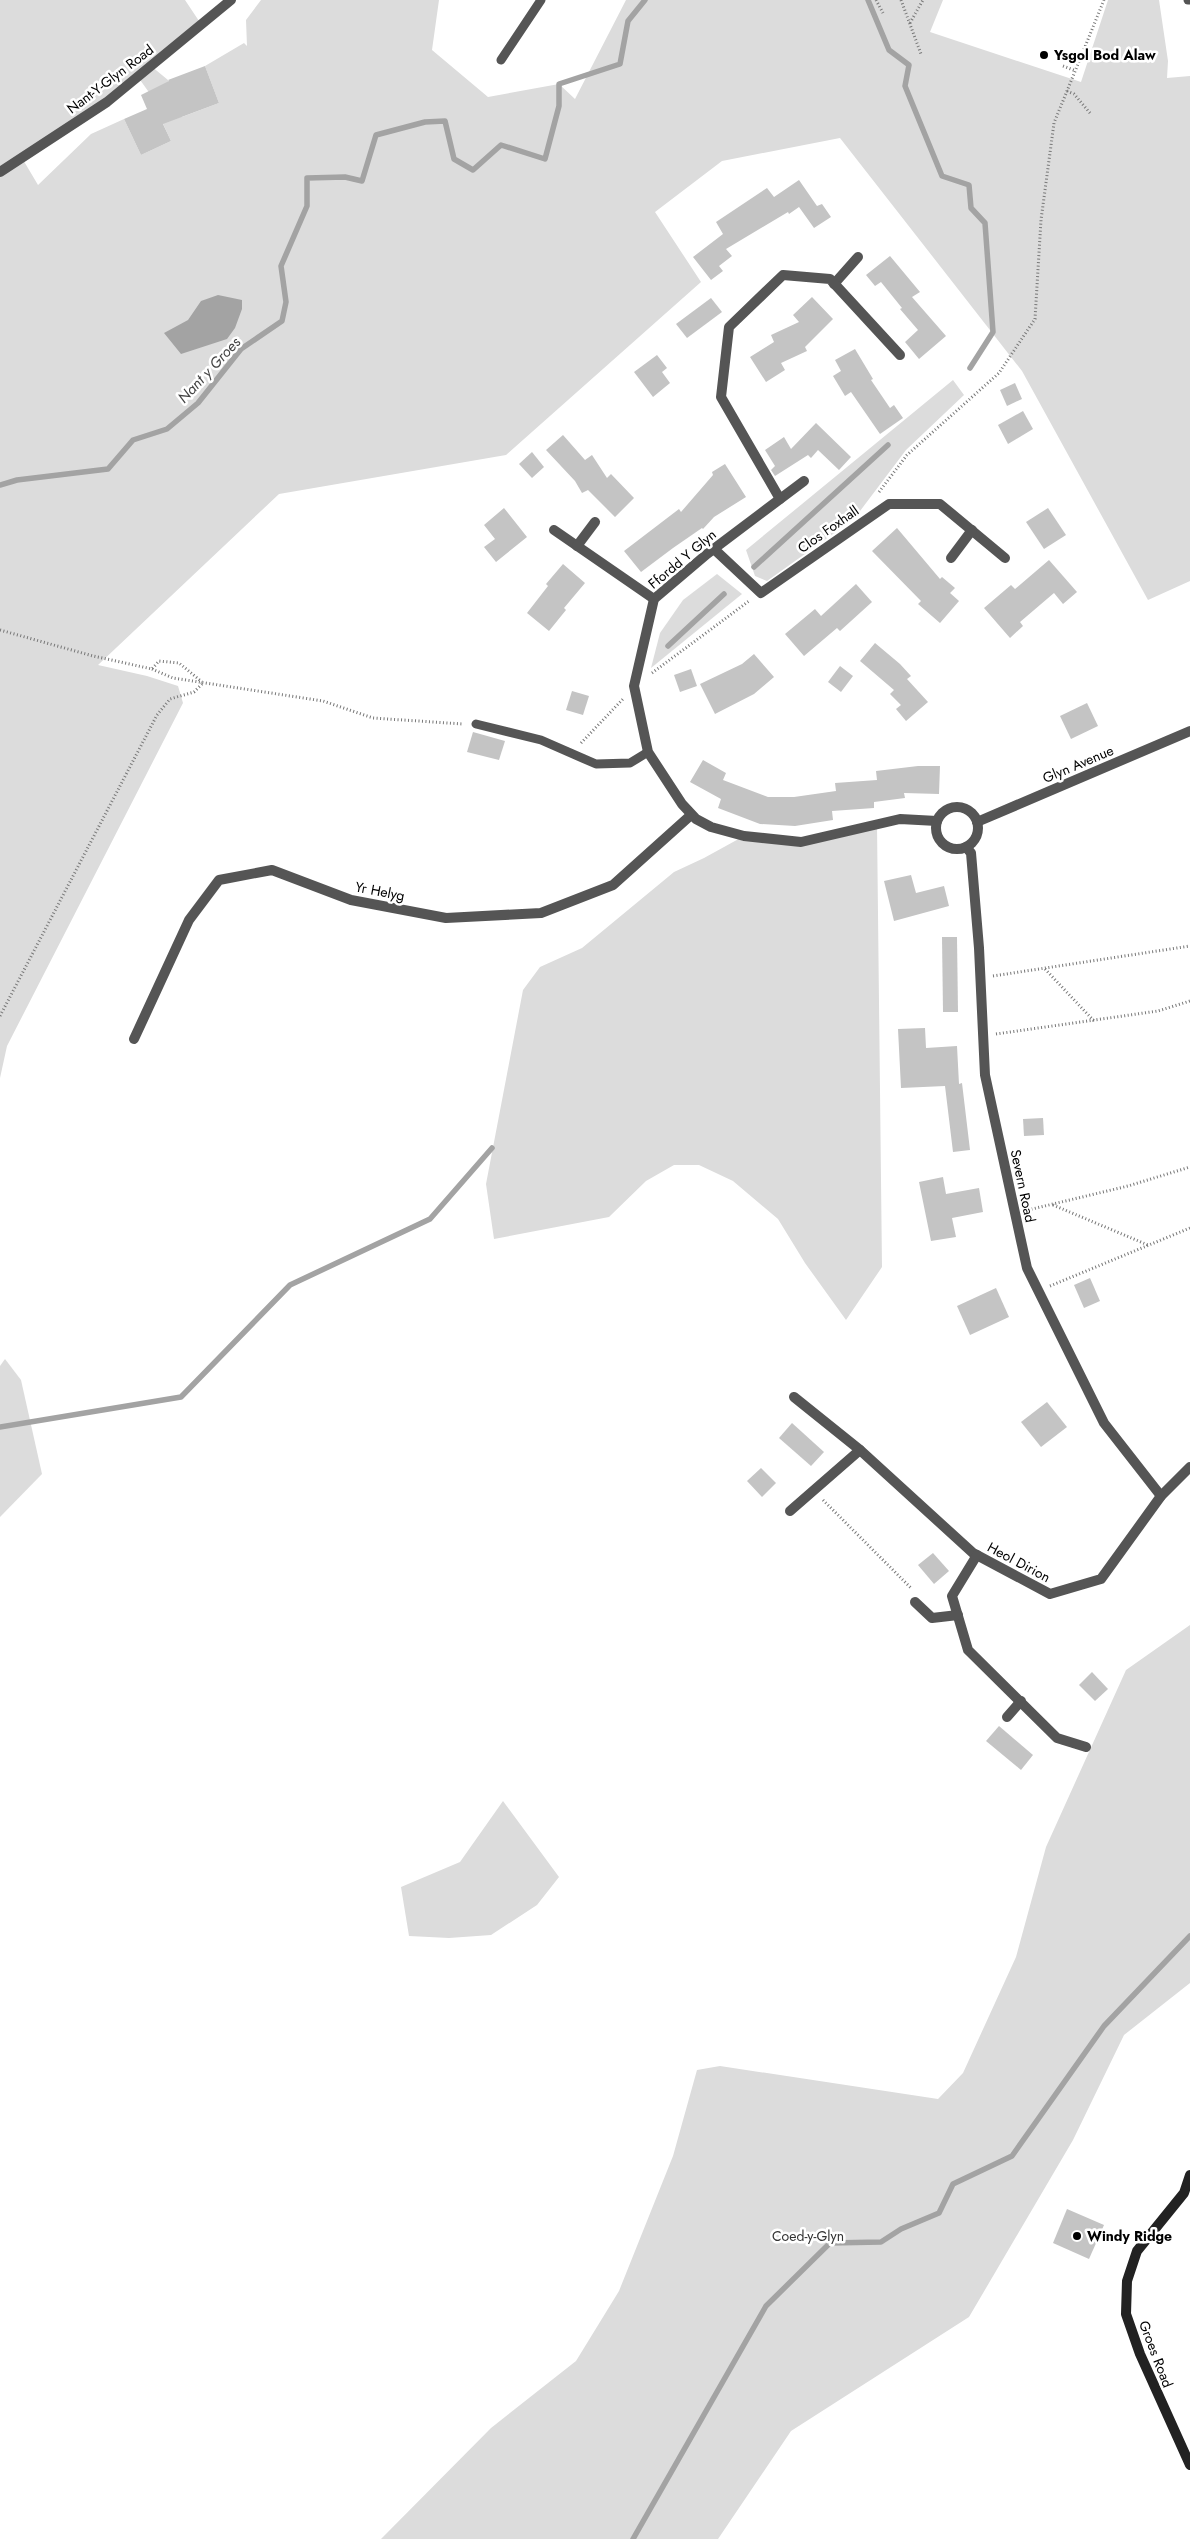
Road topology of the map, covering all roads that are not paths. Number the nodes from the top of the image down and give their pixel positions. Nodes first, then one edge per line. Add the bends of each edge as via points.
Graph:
1 (231, 0) edge
2 (541, 0) edge
3 (501, 60) dead end
4 (0, 172) edge
5 (858, 257) dead end
6 (834, 284) junction
7 (900, 355) dead end
8 (804, 480) dead end
9 (780, 498) junction
10 (595, 522) dead end
11 (554, 530) dead end
12 (972, 530) junction
13 (577, 546) junction
14 (714, 549) junction
15 (951, 558) dead end
16 (1005, 558) dead end
17 (654, 599) junction
18 (476, 724) road end
19 (1190, 731) edge
20 (648, 752) junction
21 (691, 815) junction
22 (937, 821) junction
23 (977, 822) junction
24 (966, 847) junction
25 (134, 1039) dead end
26 (794, 1397) dead end
27 (860, 1450) junction
28 (1190, 1467) edge
29 (1161, 1496) junction
30 (790, 1511) dead end
31 (977, 1555) junction
32 (915, 1602) road end
33 (958, 1615) junction
34 (1021, 1701) junction
35 (1007, 1717) dead end
36 (1086, 1747) dead end
37 (1190, 2174) edge
38 (1190, 2465) edge

1 - 4 street, Nant-Y-Glyn Road via 107,102
2 - 3 lane
5 - 6 street
6 - 7 street
6 - 9 street via 830,279 783,275 730,328 721,397
8 - 9 street, Ffordd Y Glyn
9 - 14 street, Ffordd Y Glyn
10 - 13 street
11 - 13 street
12 - 14 street, Clos Foxhall via 940,504 889,504 761,593
12 - 15 street
12 - 16 street, Clos Foxhall
13 - 17 street
14 - 17 street, Ffordd Y Glyn
17 - 20 street, Ffordd Y Glyn via 634,686
18 - 20 lane via 541,740 596,764 630,764
19 - 23 street, Glyn Avenue
20 - 21 street, Ffordd Y Glyn
21 - 22 street, Ffordd Y Glyn via 711,827 744,836 801,842 900,819
21 - 25 street, Yr Helyg via 612,885 541,913 446,918 350,900 272,870 219,880 189,920
22 - 23 street via 945,810 958,807 970,811
22 - 24 street via 941,841 952,848
23 - 24 street via 975,839
24 - 29 street, Severn Road via 971,853 985,1075 1026,1268 1104,1423
26 - 27 street, Heol Dirion
27 - 30 street
27 - 31 street, Heol Dirion
28 - 29 street, Heol Dirion
29 - 31 street, Heol Dirion via 1101,1579 1050,1594
31 - 33 street via 952,1596
32 - 33 street via 932,1618
33 - 34 street via 968,1650
34 - 35 street
34 - 36 street via 1057,1738
37 - 38 street, Groes Road via 1184,2193 1137,2251 1127,2281 1126,2306 1140,2354

